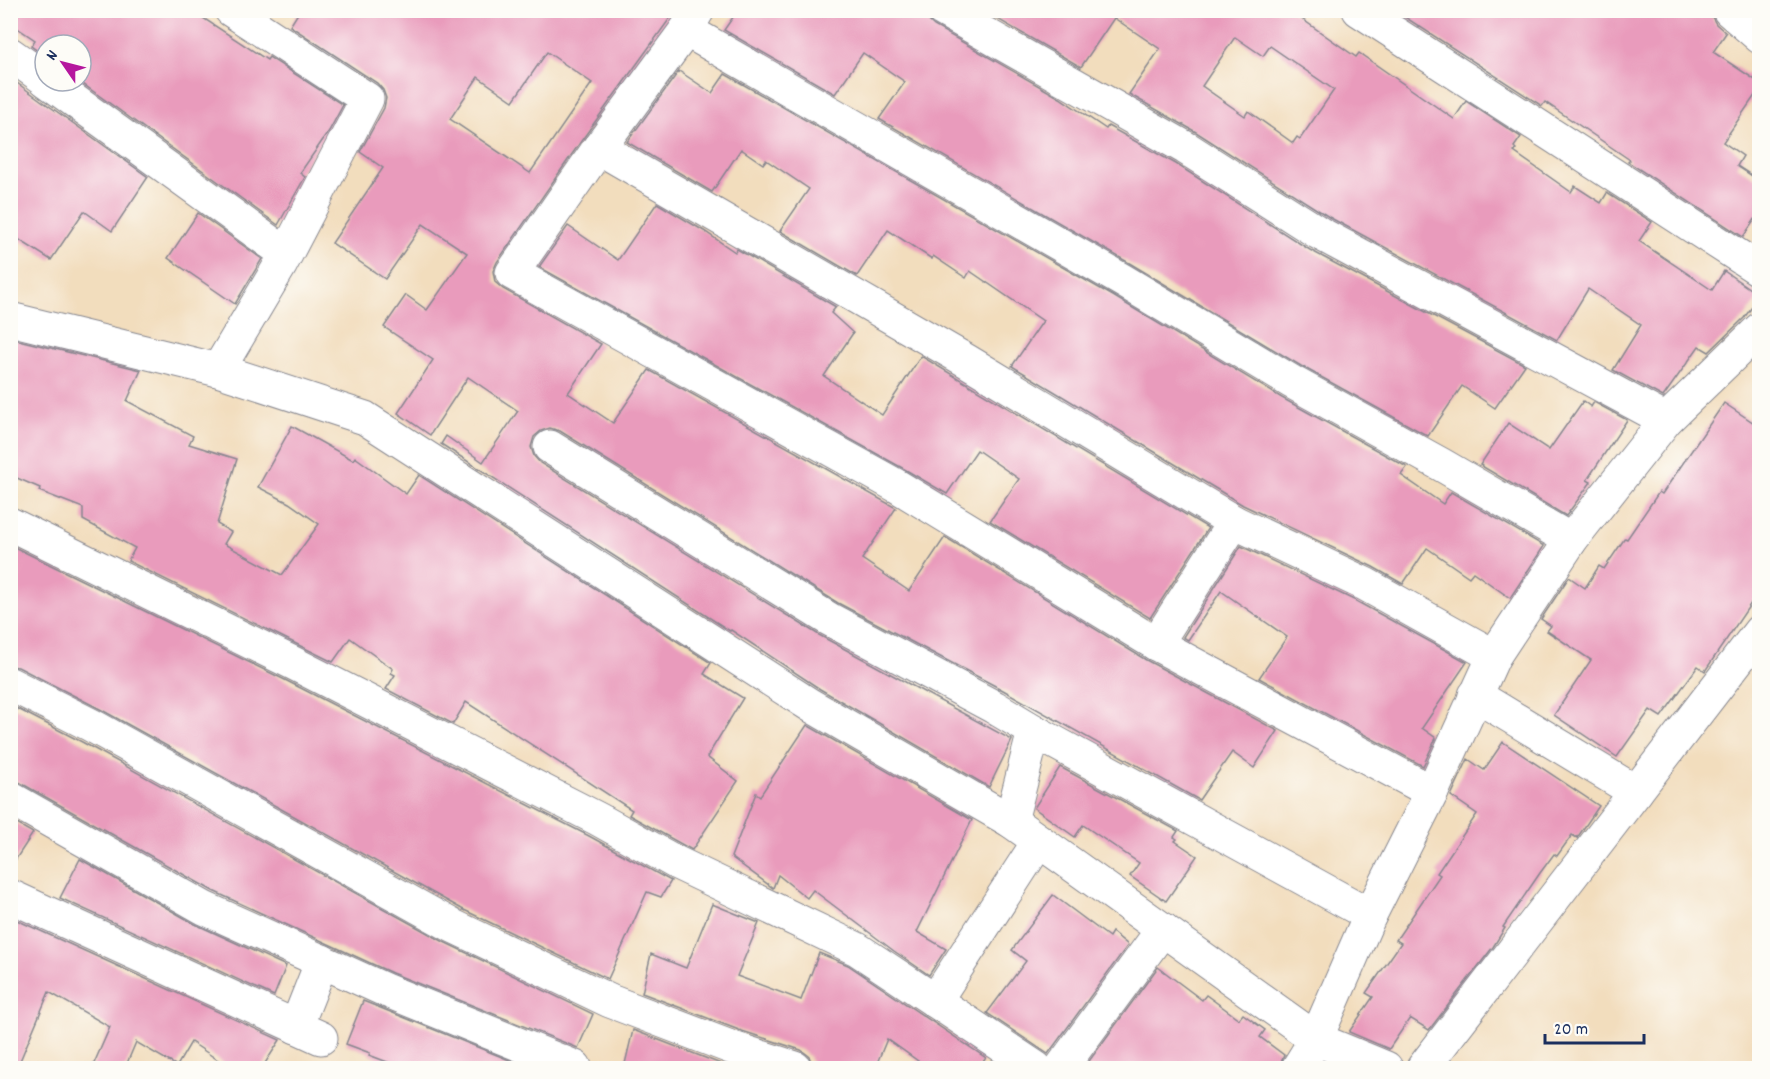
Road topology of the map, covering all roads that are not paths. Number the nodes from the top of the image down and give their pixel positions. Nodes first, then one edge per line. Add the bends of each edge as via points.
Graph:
1 (231, 10) edge
2 (943, 10) edge
3 (1359, 10) edge
4 (1729, 10) edge
5 (692, 20) edge
6 (1760, 38) edge
7 (10, 54) edge
8 (33, 71) edge
9 (64, 93) edge
10 (599, 148) junction
11 (285, 253) junction
12 (1760, 270) edge
13 (10, 319) edge
14 (1760, 329) edge
15 (218, 370) junction
16 (1666, 420) junction
17 (550, 447) dead end
18 (1234, 522) junction
19 (10, 525) edge
20 (1571, 540) junction
21 (1760, 631) edge
22 (1156, 644) junction
23 (1494, 656) junction
24 (10, 684) edge
25 (1475, 695) junction
26 (1034, 731) junction
27 (1432, 792) junction
28 (1636, 792) junction
29 (10, 798) edge
30 (1011, 821) junction
31 (1040, 842) junction
32 (10, 896) edge
33 (1370, 915) junction
34 (1163, 929) junction
35 (322, 962) junction
36 (935, 1001) junction
37 (1316, 1039) junction
38 (575, 1067) edge
39 (795, 1068) edge
40 (1036, 1068) edge
41 (1060, 1068) edge
42 (1298, 1068) edge
43 (1386, 1068) edge
44 (1423, 1068) edge

1 - 11 street via 367,99
2 - 16 street via 1186,148 1319,233
3 - 12 street
4 - 6 street
5 - 10 street
5 - 20 street via 1292,382
7 - 8 street
9 - 11 street
10 - 18 street via 967,361
10 - 22 street via 512,273 897,486
11 - 15 street
13 - 15 street
14 - 16 street
15 - 30 street via 365,418 810,705
16 - 20 street
17 - 26 street via 829,619
18 - 22 street
18 - 23 street via 1365,584
19 - 36 street via 314,674 677,863 857,949
20 - 23 street
21 - 28 street
22 - 27 street
23 - 25 street
24 - 39 street via 91,724 453,926 610,1001
25 - 27 street
25 - 28 street
26 - 30 street
26 - 33 street
27 - 33 street
28 - 44 street
29 - 35 street via 204,908
30 - 31 street
31 - 34 street
31 - 36 street
32 - 35 street via 309,1032
33 - 37 street
34 - 37 street
34 - 41 street
35 - 38 street
36 - 40 street
37 - 42 street
37 - 43 street

